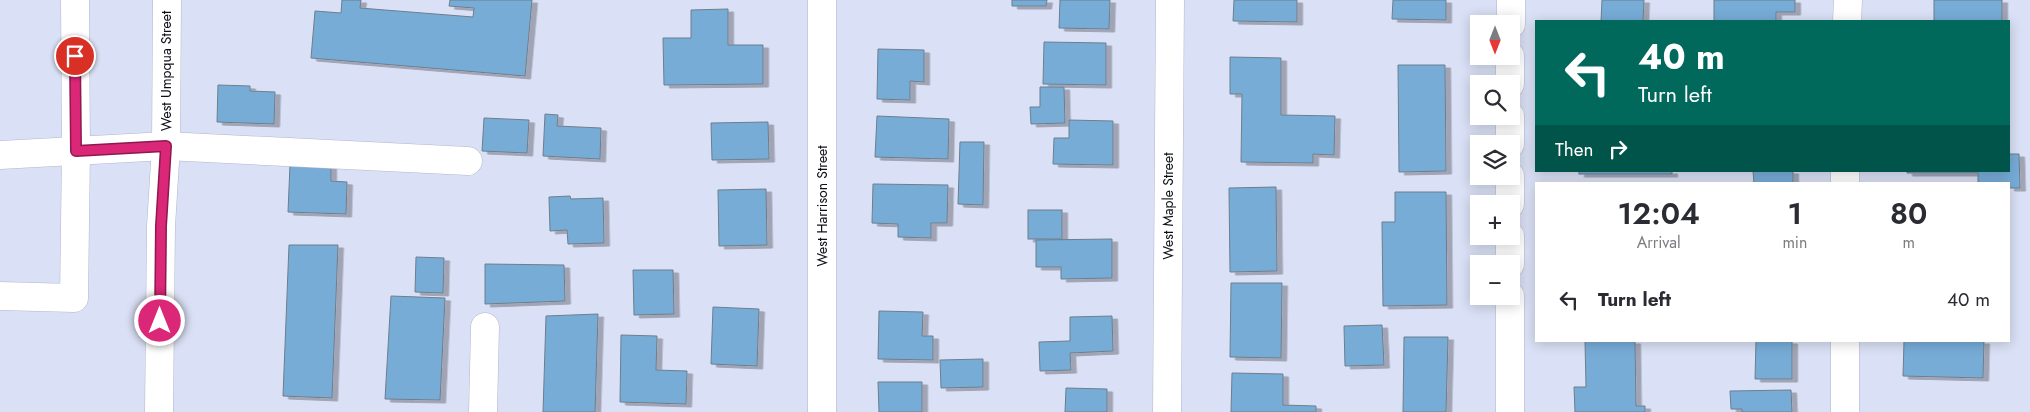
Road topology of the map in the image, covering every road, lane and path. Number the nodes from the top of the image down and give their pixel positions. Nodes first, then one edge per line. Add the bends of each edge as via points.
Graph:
1 (75, 0) edge
2 (167, 0) edge
3 (822, 0) edge
4 (1170, 0) edge
5 (1511, 0) edge
6 (1848, 0) edge
7 (1511, 15) edge
8 (1847, 20) edge
9 (166, 146) junction
10 (76, 151) junction
11 (0, 155) edge
12 (468, 161) dead end
13 (0, 296) edge
14 (1510, 305) edge
15 (485, 327) dead end
16 (1845, 342) edge
17 (159, 412) edge
18 (483, 412) edge
19 (822, 412) edge
20 (1167, 412) edge
21 (1510, 412) edge
22 (1845, 412) edge

1 - 10 street
2 - 9 street, West Umpqua Street
3 - 19 street, West Harrison Street
4 - 20 street, West Maple Street
5 - 7 street
6 - 8 street
9 - 10 street
9 - 12 street
9 - 17 street, West Umpqua Street via 161,226
10 - 11 street
10 - 13 street via 74,298
14 - 21 street
15 - 18 street
16 - 22 street

